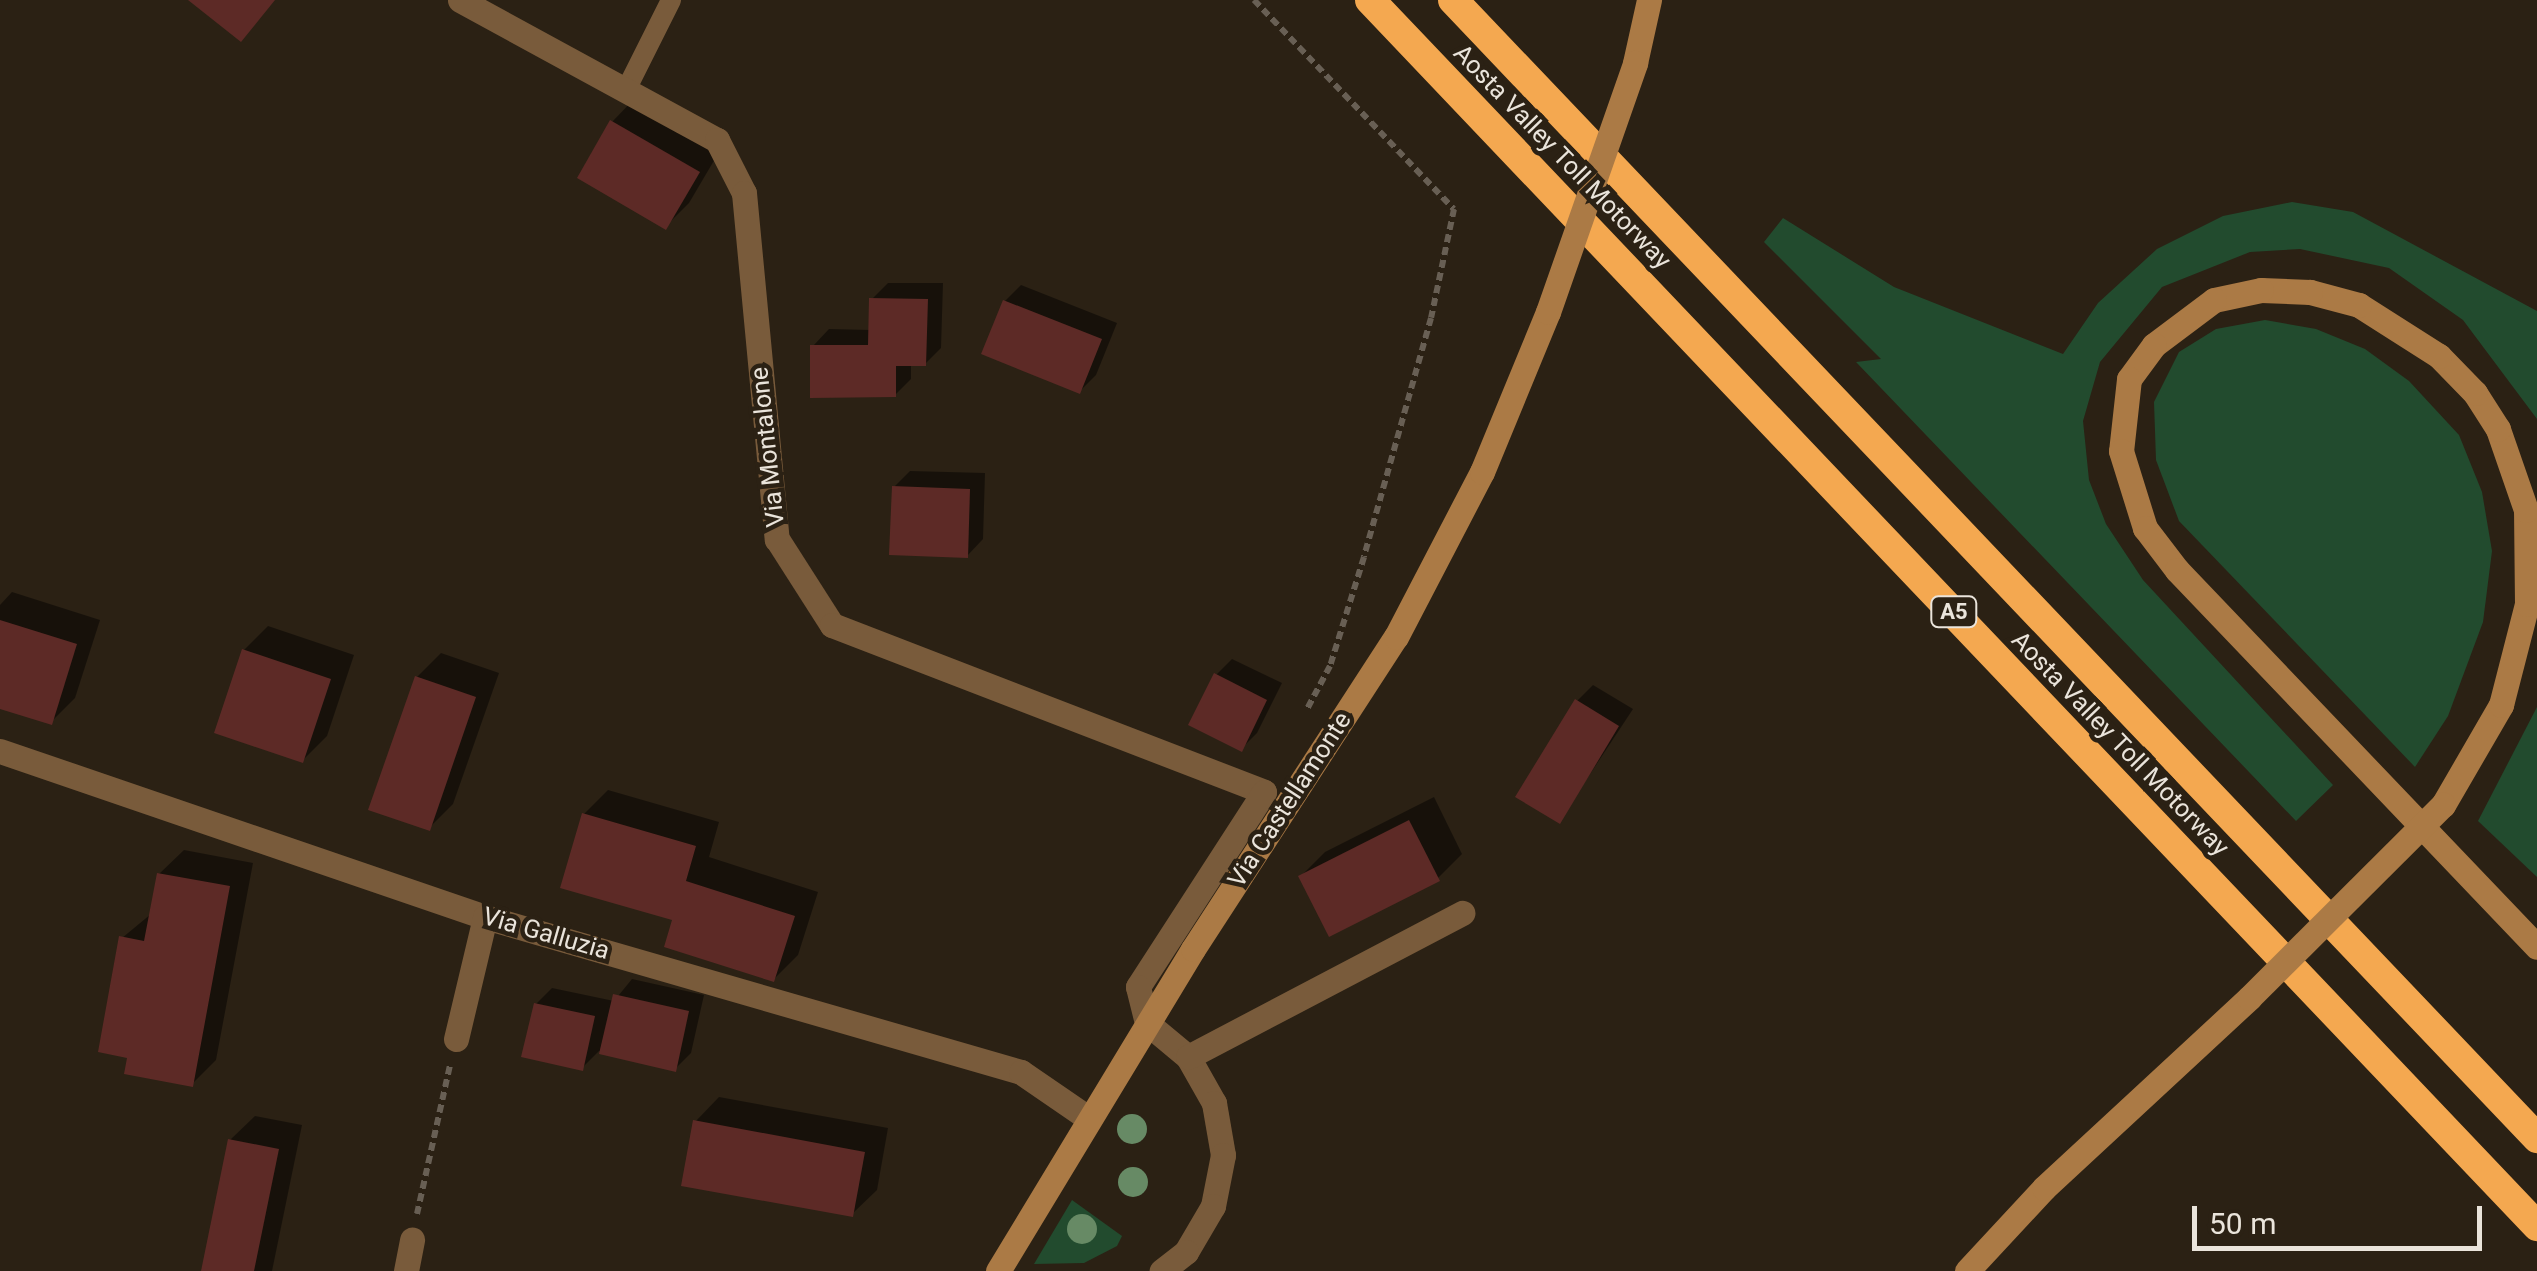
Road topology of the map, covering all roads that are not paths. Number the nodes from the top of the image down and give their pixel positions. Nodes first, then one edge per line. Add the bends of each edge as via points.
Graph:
1 (460, 0) edge
2 (671, 0) edge
3 (1370, 0) edge
4 (1452, 0) edge
5 (1649, 0) edge
6 (628, 86) junction
7 (0, 751) edge
8 (1462, 914) dead end
9 (485, 917) junction
10 (2537, 948) edge
11 (1147, 1024) junction
12 (456, 1039) road end
13 (1188, 1057) junction
14 (1088, 1118) junction
15 (2537, 1138) edge
16 (2537, 1226) edge
17 (412, 1240) road end
18 (406, 1271) edge
19 (998, 1271) edge
20 (1162, 1271) edge
21 (1967, 1271) edge

1 - 6 street, Via Montalone
2 - 6 lane
3 - 16 highway, Aosta Valley Toll Motorway / A5
4 - 15 highway, Aosta Valley Toll Motorway / A5
5 - 11 main road, Via Castellamonte, bridge via 1636,63 1548,312 1482,472 1396,637
6 - 11 street, Via Montalone via 717,140 744,193 777,539 832,625 1264,792 1138,987
7 - 9 street, Via Galluzia
8 - 13 street
9 - 12 street
9 - 14 street, Via Galluzia via 1021,1072
10 - 21 main road, bridge via 2177,570 2145,528 2121,451 2130,379 2154,345 2214,300 2260,290 2310,292 2358,306 2438,356 2475,393 2498,429 2526,510 2527,604 2501,705 2442,805 2249,998 2044,1188
11 - 13 street
11 - 14 main road, Via Castellamonte
13 - 20 street via 1214,1103 1223,1154 1213,1206 1186,1252
14 - 19 main road, Via Castellamonte
17 - 18 street

